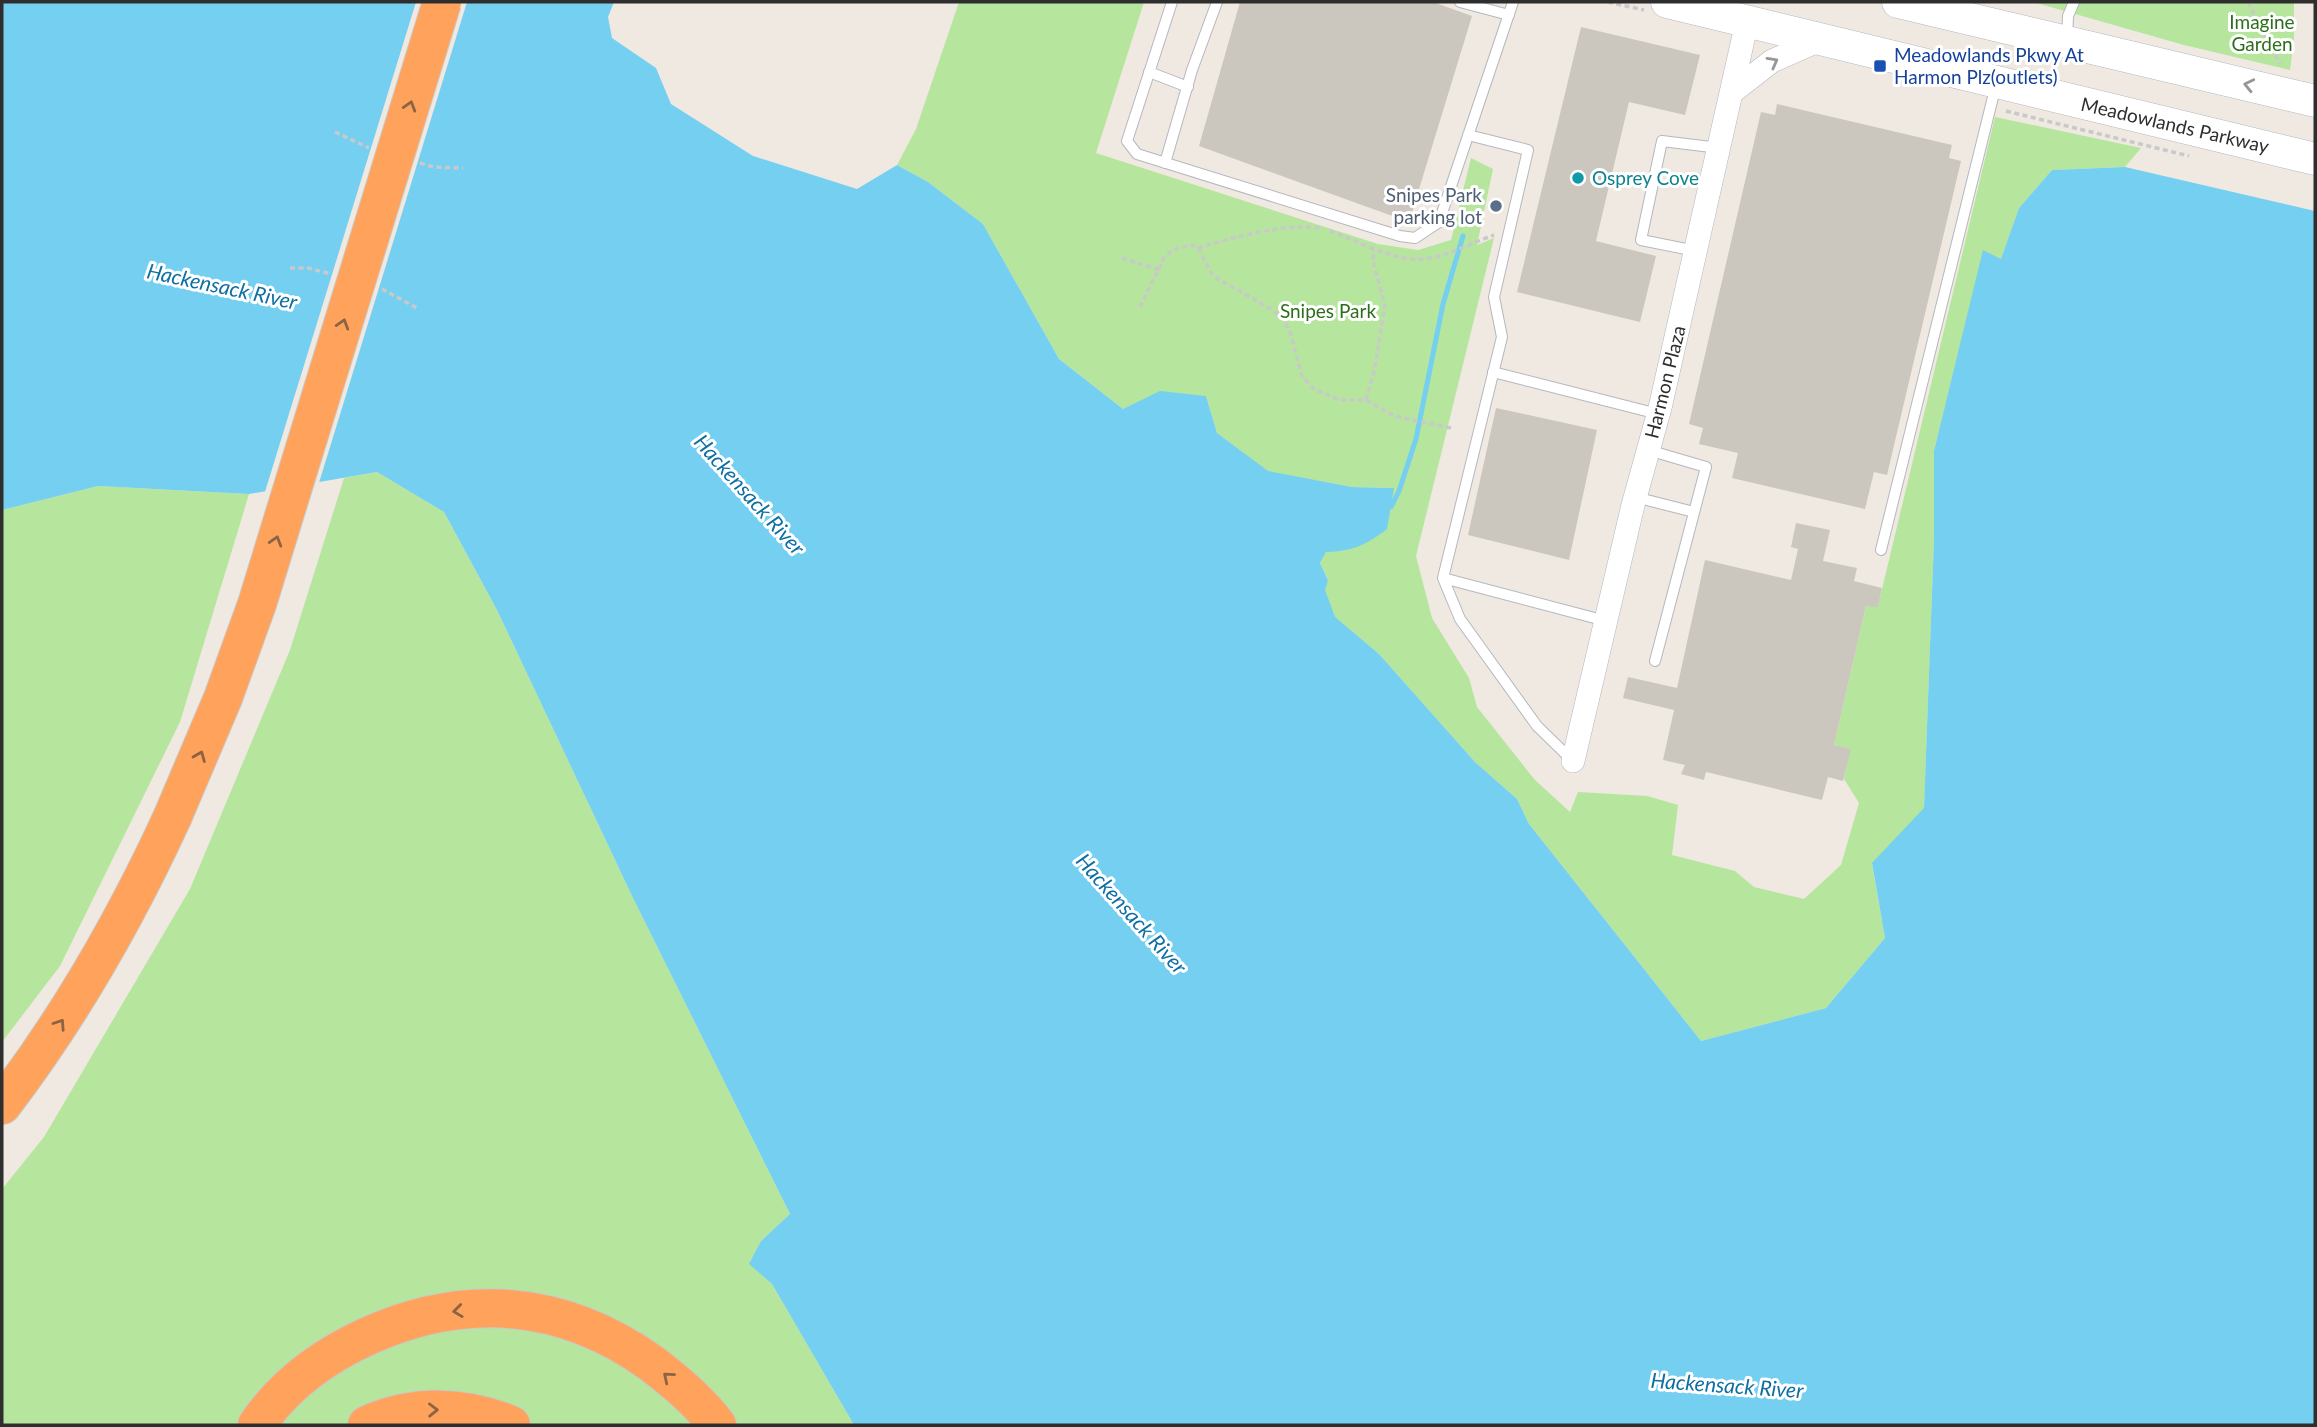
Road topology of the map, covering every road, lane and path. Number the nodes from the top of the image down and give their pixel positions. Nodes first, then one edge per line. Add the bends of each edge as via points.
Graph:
1 (442, 2) edge
2 (1172, 2) edge
3 (1217, 2) edge
4 (1460, 2) edge
5 (1513, 2) edge
6 (1667, 2) edge
7 (1898, 2) edge
8 (2074, 2) edge
9 (2248, 2) edge
10 (1750, 12) edge
11 (1509, 15) junction
12 (1820, 40) junction
13 (2067, 42) junction
14 (2280, 64) dead end
15 (1149, 72) junction
16 (1997, 82) junction
17 (1188, 87) junction
18 (1731, 93) junction
19 (2315, 101) edge
20 (1468, 135) junction
21 (1719, 148) junction
22 (2315, 159) edge
23 (1165, 163) junction
24 (1479, 240) dead end
25 (1378, 244) dead end
26 (1198, 248) junction
27 (1373, 249) junction
28 (1696, 251) junction
29 (1122, 258) dead end
30 (1160, 270) junction
31 (1140, 307) dead end
32 (1493, 373) junction
33 (1366, 400) junction
34 (1658, 414) junction
35 (1451, 428) dead end
36 (1648, 450) junction
37 (1635, 497) junction
38 (1694, 512) junction
39 (1881, 550) dead end
40 (1443, 578) junction
41 (1606, 621) junction
42 (1655, 661) dead end
43 (1573, 761) joint
44 (2, 1105) edge
45 (257, 1425) edge
46 (367, 1425) edge
47 (511, 1425) edge
48 (717, 1425) edge

44 -> 1 highway, bridge via 93,971 126,912 223,698
2 - 15 lane
3 - 17 lane
4 - 11 lane
5 - 11 lane
6 - 10 main road, Meadowlands Parkway
7 - 13 main road via 1971,15
8 - 13 lane
9 - 14 path
10 - 12 main road, Meadowlands Parkway
10 - 18 street, Harmon Plaza
11 - 20 lane
12 - 16 main road, Meadowlands Parkway
18 -> 12 street via 1772,61
19 -> 13 main road
15 - 17 lane
15 - 23 lane via 1126,141 1137,154
16 - 22 main road, Meadowlands Parkway
16 - 39 lane
17 - 23 lane
18 - 21 street, Harmon Plaza
20 - 23 lane via 1439,222 1415,238
20 - 32 lane via 1528,150 1494,297 1502,337
21 - 28 street, Harmon Plaza
21 - 28 lane via 1662,141 1641,240
24 - 27 path via 1422,259
25 - 27 path
26 - 27 path via 1246,234 1320,228
26 - 30 path via 1191,245 1173,250
26 - 33 path via 1213,276 1282,319 1301,376 1314,389 1339,400
27 - 33 path via 1385,305 1376,368
28 - 34 street, Harmon Plaza
29 - 30 path
30 - 31 path
32 - 34 lane
32 - 40 lane
33 - 35 path via 1399,417
34 - 36 street, Harmon Plaza
36 - 37 street, Harmon Plaza
36 - 38 lane via 1706,467
37 - 38 lane
37 - 41 street, Harmon Plaza
38 - 42 lane
40 - 41 lane
40 - 43 lane via 1475,640 1537,726
41 - 43 street, Harmon Plaza
48 -> 45 highway via 667,1375 625,1345 577,1322 502,1308 422,1316 352,1344 290,1386
46 -> 47 highway via 433,1409 477,1414

